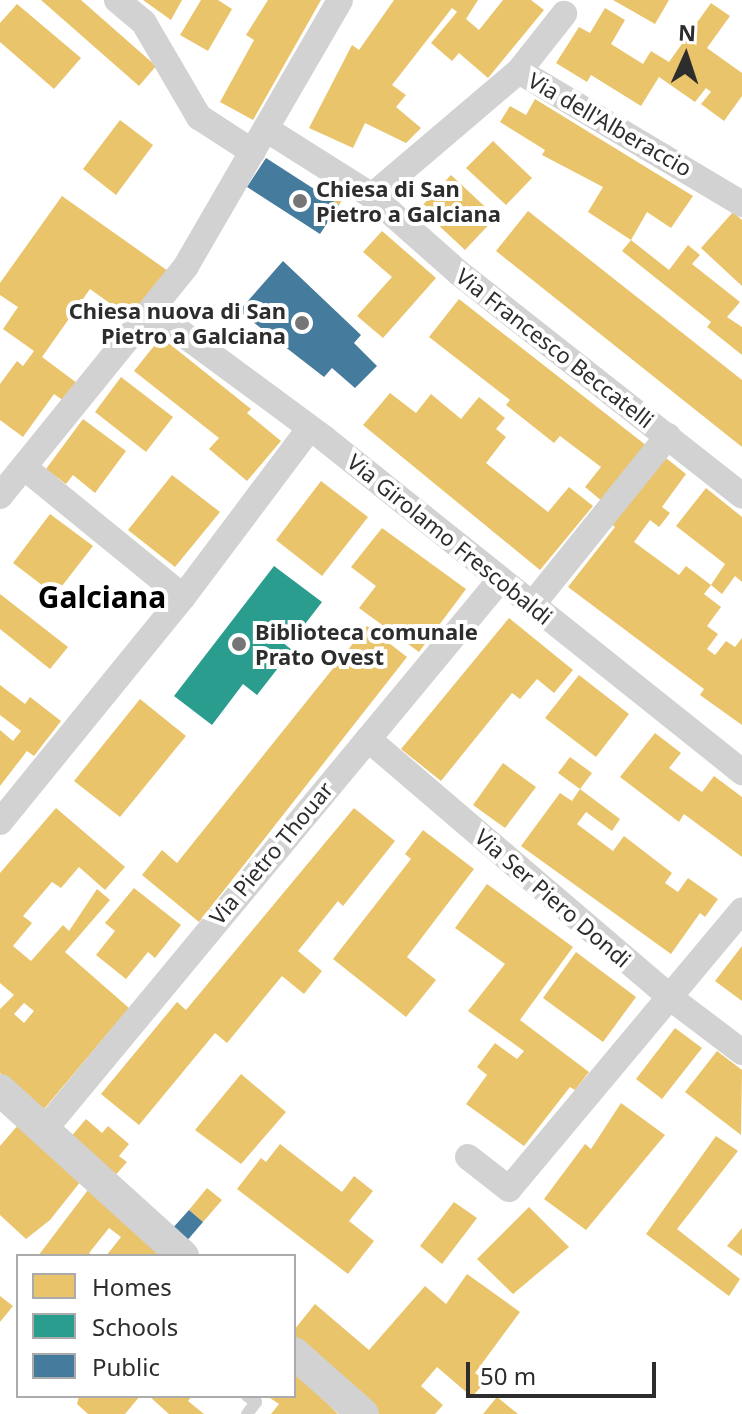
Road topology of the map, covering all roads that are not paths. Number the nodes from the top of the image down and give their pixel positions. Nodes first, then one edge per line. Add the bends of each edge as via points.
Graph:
1 (117, 0) edge
2 (340, 0) edge
3 (564, 14) dead end
4 (519, 71) junction
5 (259, 141) junction
6 (372, 196) junction
7 (742, 204) edge
8 (153, 312) junction
9 (310, 428) junction
10 (668, 436) junction
11 (25, 468) junction
12 (0, 496) edge
13 (742, 496) edge
14 (500, 580) junction
15 (183, 597) junction
16 (532, 605) junction
17 (368, 739) junction
18 (742, 772) edge
19 (0, 822) edge
20 (742, 910) edge
21 (672, 999) junction
22 (742, 1052) edge
23 (0, 1090) edge
24 (45, 1129) junction
25 (468, 1157) dead end
26 (181, 1254) edge
27 (296, 1355) edge
28 (250, 1398) edge
29 (247, 1414) edge
30 (363, 1414) edge

1 - 5 street, Via Francesco Beccatelli via 144,23 199,117
2 - 5 street
3 - 4 street
4 - 6 street, Via dell'Alberaccio
4 - 7 street, Via dell'Alberaccio
5 - 6 street, Via Francesco Beccatelli
5 - 8 street via 201,243
6 - 10 street, Via Francesco Beccatelli via 459,273
8 - 9 street, Via Girolamo Frescobaldi
8 - 11 street
9 - 14 street, Via Girolamo Frescobaldi
9 - 15 street
10 - 13 street, Via Francesco Beccatelli
10 - 16 street
11 - 12 street
11 - 15 street
14 - 16 street, Via Girolamo Frescobaldi
14 - 17 street, Via Pietro Thouar
15 - 19 street
16 - 18 street, Via Girolamo Frescobaldi
17 - 21 street, Via Ser Piero Dondi
17 - 24 street, Via Pietro Thouar
20 - 21 street
21 - 22 street, Via Ser Piero Dondi
21 - 25 street via 509,1189
23 - 24 street
24 - 26 street
27 - 30 street
28 - 29 lane via 256,1402

